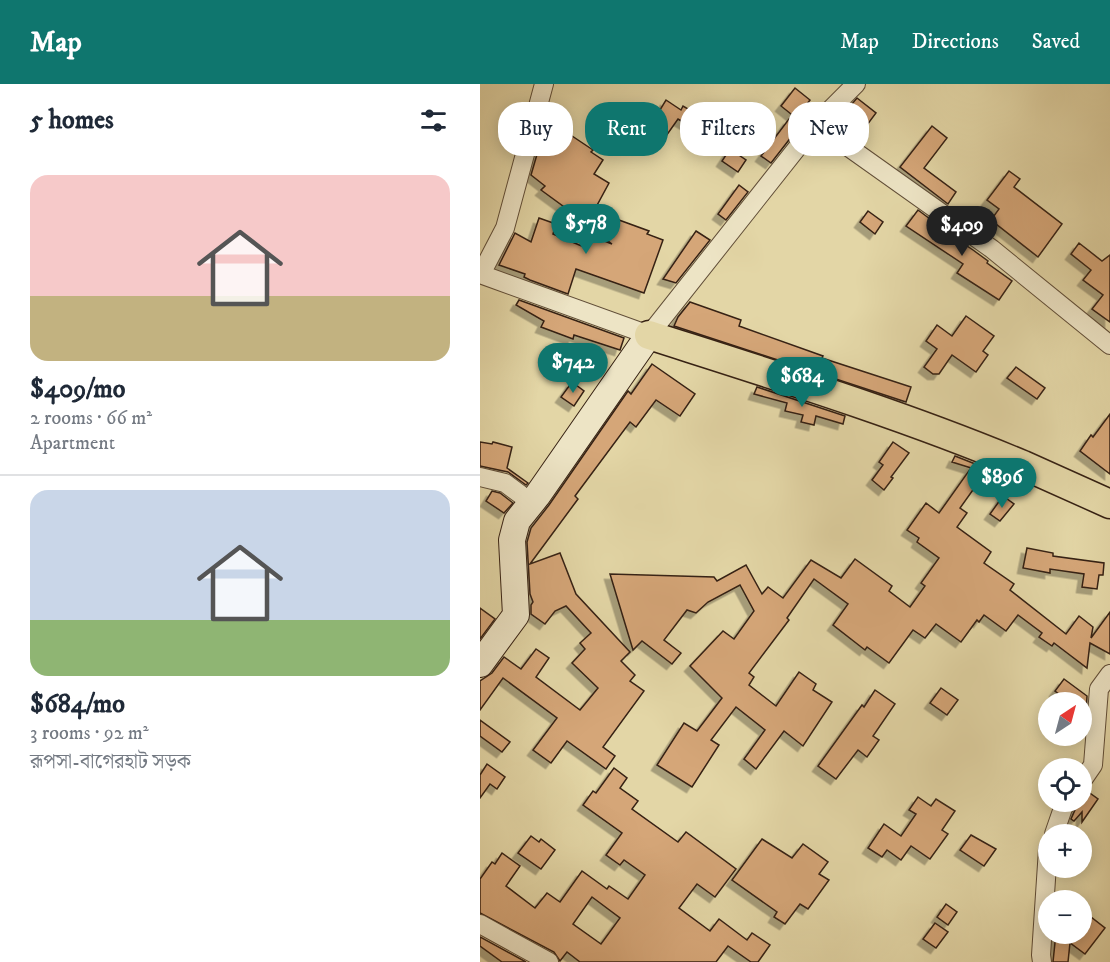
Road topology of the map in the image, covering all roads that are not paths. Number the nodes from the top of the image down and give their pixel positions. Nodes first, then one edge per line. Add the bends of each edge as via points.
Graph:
1 (544, 84) edge
2 (856, 84) edge
3 (838, 102) edge
4 (791, 156) edge
5 (861, 156) edge
6 (481, 274) edge
7 (649, 336) junction
8 (1110, 345) edge
9 (480, 477) edge
10 (532, 502) junction
11 (1110, 504) edge
12 (480, 664) edge
13 (1110, 674) edge
14 (1092, 766) edge
15 (1046, 878) edge
16 (480, 924) edge
17 (549, 962) edge
18 (1042, 962) edge

1 - 6 street via 505,228
2 - 3 street
4 - 7 street
5 - 8 street via 992,249
6 - 7 street
7 - 10 main road
7 - 11 main road via 919,426
9 - 10 street via 505,483
10 - 12 main road via 517,520 512,540 516,615
13 - 14 street via 1099,689
15 - 18 street
16 - 17 street

